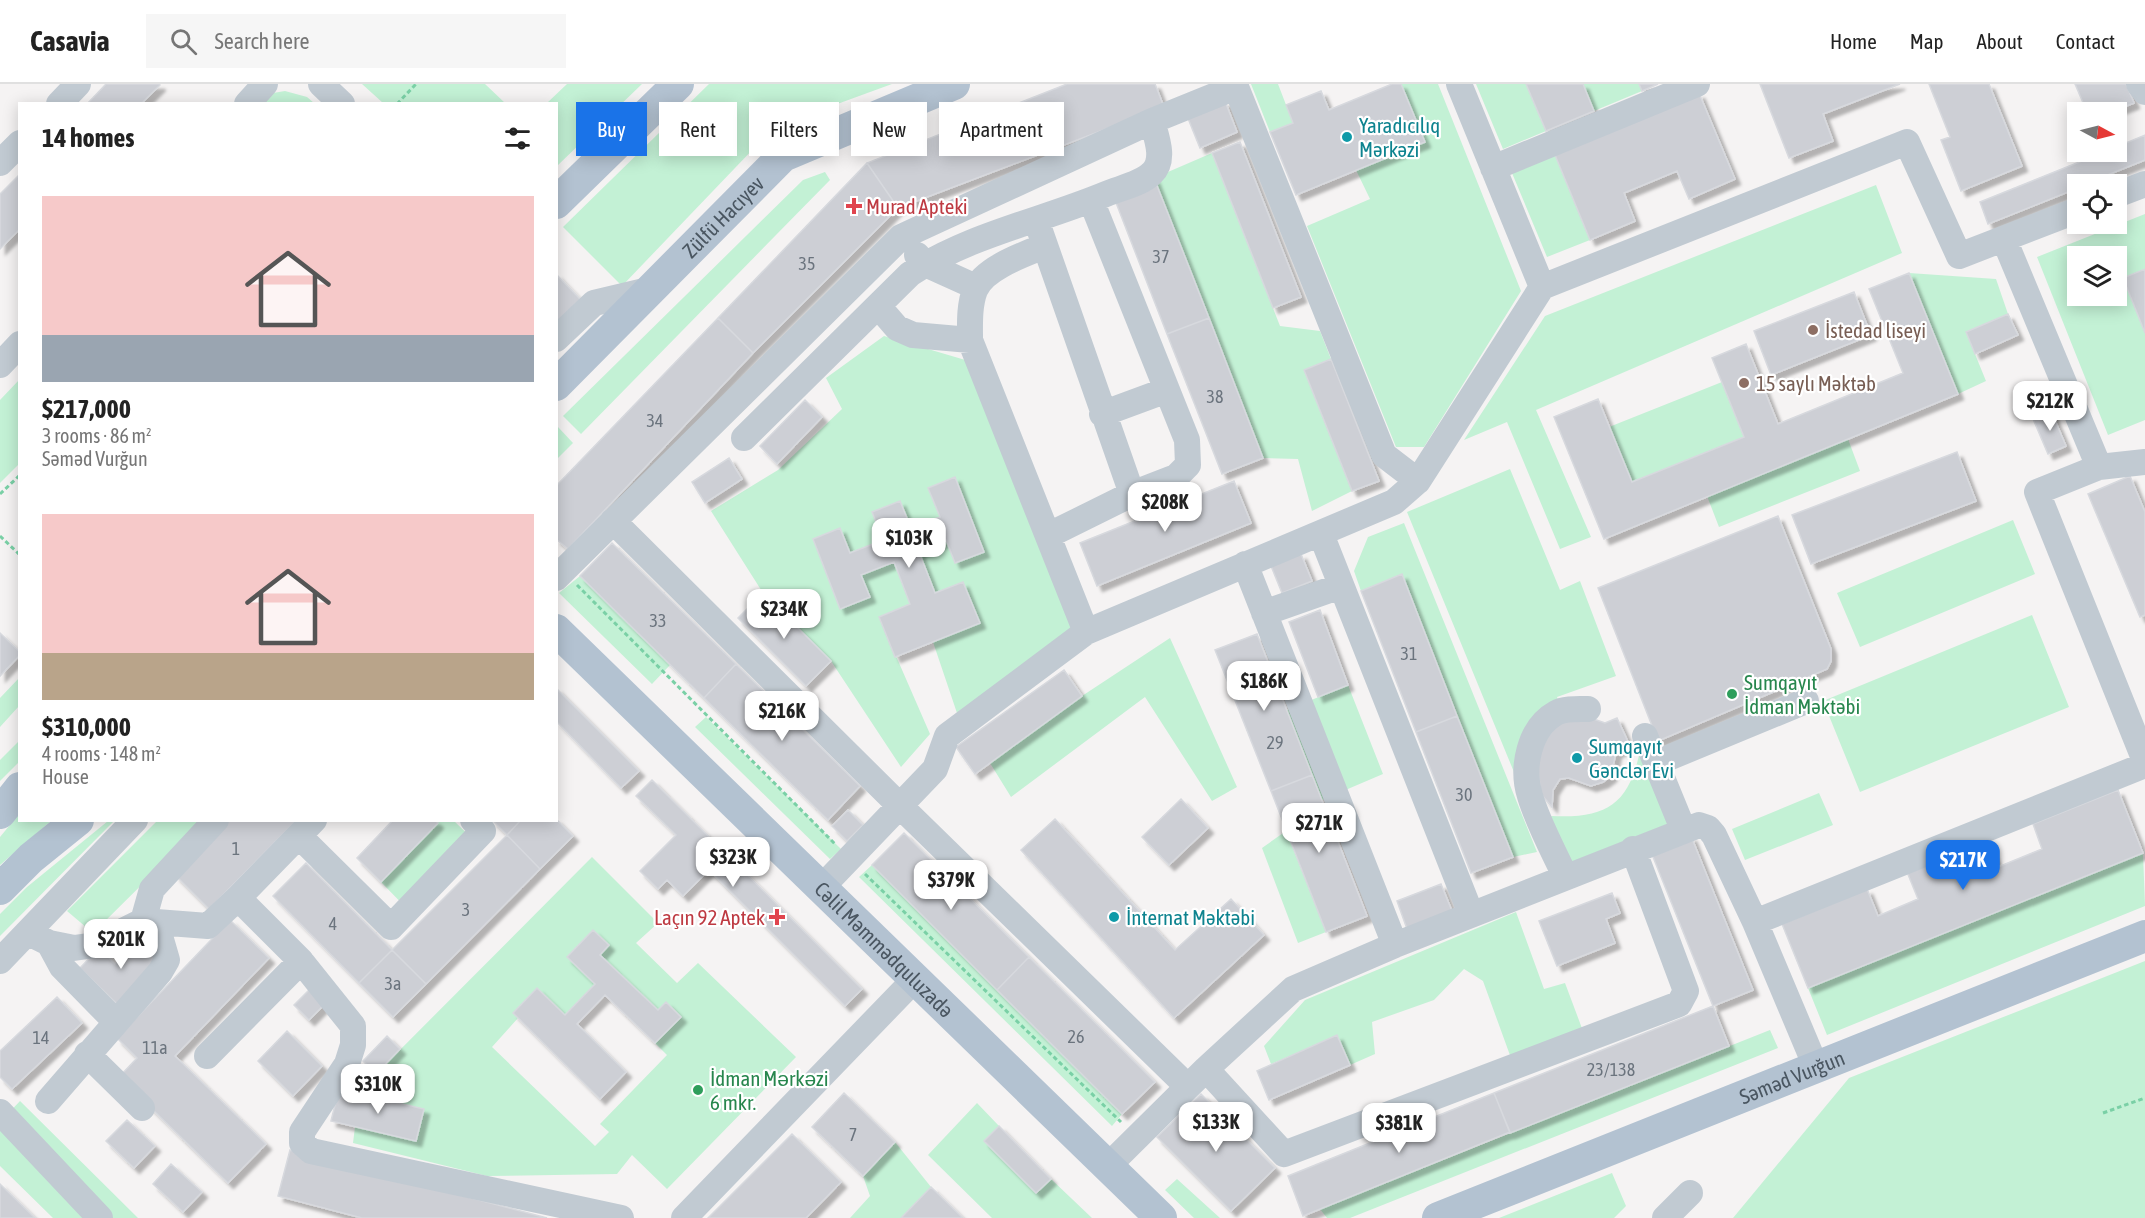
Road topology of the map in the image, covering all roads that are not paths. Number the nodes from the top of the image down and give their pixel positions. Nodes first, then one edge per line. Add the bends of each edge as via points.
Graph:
1 (78, 84) edge
2 (265, 84) edge
3 (321, 84) edge
4 (678, 84) edge
5 (954, 84) edge
6 (1459, 84) edge
7 (1698, 84) edge
8 (2139, 84) edge
9 (1235, 86) edge
10 (2145, 92) edge
11 (61, 102) edge
12 (249, 102) edge
13 (340, 102) edge
14 (1152, 121) junction
15 (18, 145) edge
16 (0, 163) edge
17 (1493, 168) junction
18 (2145, 184) edge
19 (2127, 191) edge
20 (1091, 200) junction
21 (558, 203) edge
22 (2067, 214) edge
23 (1037, 219) junction
24 (901, 237) junction
25 (2004, 239) junction
26 (1045, 246) junction
27 (925, 264) junction
28 (976, 287) junction
29 (1542, 287) junction
30 (653, 289) junction
31 (878, 306) junction
32 (558, 337) edge
33 (970, 340) junction
34 (18, 346) edge
35 (0, 365) edge
36 (558, 384) edge
37 (1167, 390) junction
38 (1102, 414) junction
39 (744, 438) dead end
40 (2145, 462) edge
41 (2099, 467) junction
42 (1418, 481) junction
43 (1132, 494) junction
44 (613, 521) junction
45 (1320, 534) junction
46 (1049, 535) junction
47 (1245, 564) junction
48 (558, 576) edge
49 (1341, 586) junction
50 (1264, 612) junction
51 (558, 632) edge
52 (1086, 632) junction
53 (1806, 701) dead end
54 (1588, 709) dead end
55 (1645, 736) dead end
56 (1656, 763) junction
57 (2145, 763) edge
58 (18, 790) edge
59 (900, 806) junction
60 (0, 813) edge
61 (76, 822) edge
62 (133, 822) edge
63 (214, 822) edge
64 (475, 822) edge
65 (307, 828) edge
66 (1683, 829) junction
67 (1633, 849) junction
68 (1564, 876) junction
69 (821, 888) junction
70 (0, 889) edge
71 (238, 898) junction
72 (1470, 914) junction
73 (149, 922) junction
74 (1755, 922) junction
75 (2145, 936) edge
76 (39, 938) junction
77 (1395, 945) junction
78 (0, 961) edge
79 (301, 961) junction
80 (915, 979) junction
81 (115, 1022) junction
82 (87, 1054) junction
83 (207, 1056) dead end
84 (1816, 1067) junction
85 (1206, 1068) junction
86 (1188, 1087) junction
87 (48, 1101) dead end
88 (142, 1107) dead end
89 (0, 1112) edge
90 (1108, 1166) junction
91 (1690, 1193) dead end
92 (100, 1218) edge
93 (621, 1218) edge
94 (684, 1218) edge
95 (1161, 1218) edge
96 (1438, 1218) edge
97 (1665, 1218) edge

1 - 11 street
2 - 12 street
3 - 13 street
4 - 21 main road
5 - 30 main road, Zülfü Hacıyev via 783,156
6 - 17 street
7 - 17 street
8 - 10 street
9 - 14 street
9 - 42 street via 1384,455
14 - 20 street via 1159,160 1152,173
14 - 24 street
15 - 16 street
17 - 29 street
18 - 19 street
20 - 23 street
20 - 37 street
22 - 25 street
23 - 26 street
23 - 27 street via 955,248
24 - 27 street
24 - 44 street
25 - 29 street via 1959,256 1907,142
25 - 41 street
26 - 28 street via 1008,261
26 - 38 street via 1064,291
27 - 28 street
27 - 31 street
28 - 33 street
29 - 42 street
30 - 32 street via 594,303
30 - 36 main road, Zülfü Hacıyev
31 - 33 street via 897,328 913,335
31 - 39 street
33 - 46 street
34 - 35 street
37 - 38 street
37 - 43 street via 1187,440 1188,465 1176,477
38 - 43 street
40 - 41 street
41 - 57 street via 2037,492
42 - 45 street via 1394,502
43 - 46 street
44 - 48 street
44 - 59 street
45 - 47 street
45 - 49 street
46 - 52 street
47 - 50 street
47 - 52 street
49 - 50 street
49 - 72 street
50 - 77 street
51 - 69 main road, Cəlil Məmmədquluzadə
52 - 59 street via 947,736 935,769
53 - 56 street
54 - 68 street via 1556,713 1541,727 1528,757 1526,778 1530,795
55 - 56 street
56 - 66 street
57 - 74 street
58 - 60 main road
59 - 69 street
59 - 86 street
61 - 70 main road
62 - 76 street
63 - 73 street via 152,889
64 - 65 street via 483,831 391,927
65 - 71 street
66 - 67 street
66 - 74 street via 1699,825 1714,835
67 - 68 street
67 - 85 street via 1686,991 1679,1004 1284,1154
68 - 72 street
69 - 80 main road, Cəlil Məmmədquluzadə
71 - 73 street via 208,926
71 - 79 street
72 - 77 street
73 - 76 street via 95,945 74,948
73 - 81 street via 167,960
74 - 84 street
75 - 84 main road, Səməd Vurğun
76 - 78 street
76 - 81 street
77 - 85 street via 1293,989
79 - 83 street
79 - 93 street via 353,1026 353,1045 346,1064 302,1132 302,1143 311,1151
80 - 90 main road, Cəlil Məmmədquluzadə
80 - 94 street
81 - 82 street
82 - 87 street
82 - 88 street
84 - 96 main road, Səməd Vurğun
85 - 86 street
86 - 90 street
89 - 92 street
90 - 95 main road, Cəlil Məmmədquluzadə
91 - 97 street

